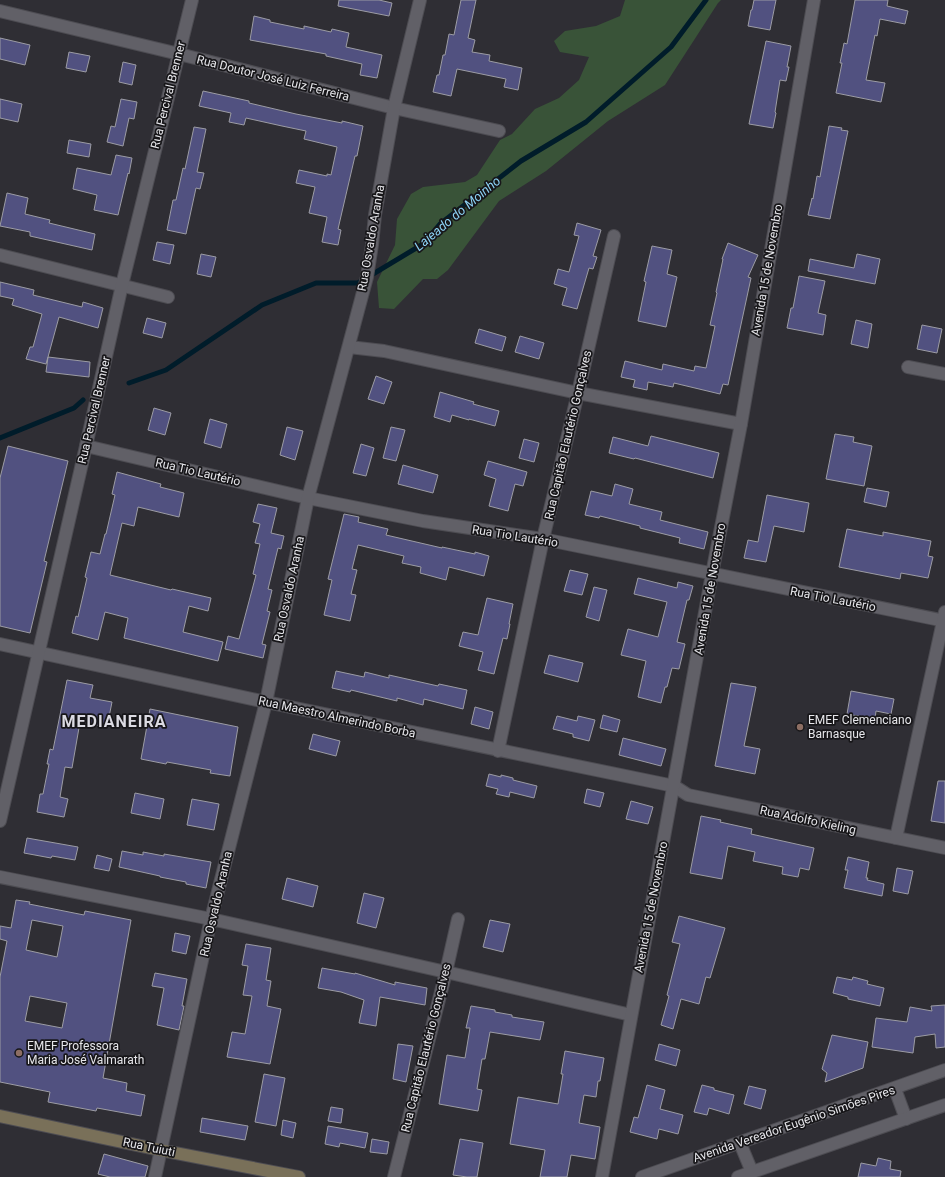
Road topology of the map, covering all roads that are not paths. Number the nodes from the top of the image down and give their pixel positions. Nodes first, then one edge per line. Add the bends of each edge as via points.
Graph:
1 (192, 0) edge
2 (420, 0) edge
3 (814, 0) edge
4 (0, 11) edge
5 (179, 54) junction
6 (394, 108) junction
7 (499, 131) dead end
8 (614, 236) dead end
9 (0, 255) edge
10 (122, 285) junction
11 (168, 297) dead end
12 (348, 346) junction
13 (908, 367) dead end
14 (945, 374) edge
15 (578, 393) junction
16 (741, 424) junction
17 (86, 446) junction
18 (308, 498) junction
19 (543, 539) junction
20 (712, 574) junction
21 (944, 618) edge
22 (0, 644) edge
23 (38, 652) junction
24 (266, 702) junction
25 (498, 751) junction
26 (674, 786) junction
27 (0, 821) edge
28 (896, 838) junction
29 (945, 848) edge
30 (0, 877) edge
31 (211, 919) junction
32 (458, 919) dead end
33 (446, 972) junction
34 (631, 1015) junction
35 (945, 1070) edge
36 (895, 1089) junction
37 (945, 1105) edge
38 (0, 1116) edge
39 (906, 1119) junction
40 (740, 1143) junction
41 (160, 1150) junction
42 (752, 1172) junction
43 (155, 1177) edge
44 (299, 1177) edge
45 (394, 1177) edge
46 (602, 1177) edge
47 (642, 1177) edge
48 (738, 1177) edge

1 - 5 street, Rua Percival Brenner
2 - 6 street, Rua Osvaldo Aranha
3 - 16 street, Avenida 15 de Novembro
4 - 5 street, Rua Doutor José Luiz Ferreira
5 - 6 street, Rua Doutor José Luiz Ferreira
5 - 10 street, Rua Percival Brenner
6 - 7 street, Rua Doutor José Luiz Ferreira
6 - 12 street, Rua Osvaldo Aranha via 367,277
8 - 15 street, Rua Capitão Elautério Gonçalves
9 - 10 street
10 - 11 street
10 - 17 street, Rua Percival Brenner
12 - 15 street via 384,351
12 - 18 street, Rua Osvaldo Aranha
13 - 14 street
15 - 16 street
15 - 19 street, Rua Capitão Elautério Gonçalves
16 - 20 street, Avenida 15 de Novembro
17 - 18 street, Rua Tio Lautério
17 - 23 street, Rua Percival Brenner
18 - 19 street, Rua Tio Lautério via 423,521
18 - 24 street, Rua Osvaldo Aranha
19 - 20 street, Rua Tio Lautério
19 - 25 street, Rua Capitão Elautério Gonçalves
20 - 21 street, Rua Tio Lautério
20 - 26 street, Avenida 15 de Novembro
21 - 28 street
22 - 23 street, Rua Maestro Almerindo Borba
23 - 24 street, Rua Maestro Almerindo Borba
23 - 27 street, Rua Percival Brenner
24 - 25 street, Rua Maestro Almerindo Borba
24 - 31 street, Rua Osvaldo Aranha
25 - 26 street, Rua Maestro Almerindo Borba
26 - 28 street, Rua Adolfo Kieling via 688,795
26 - 34 street, Avenida 15 de Novembro
28 - 29 street, Rua Adolfo Kieling
30 - 31 street
31 - 33 street
31 - 41 street, Rua Osvaldo Aranha
32 - 33 street, Rua Capitão Elautério Gonçalves
33 - 34 street
33 - 45 street, Rua Capitão Elautério Gonçalves
34 - 46 street, Avenida 15 de Novembro
35 - 36 street, Avenida Vereador Eugênio Simões Pires
36 - 39 street
36 - 40 street, Avenida Vereador Eugênio Simões Pires
37 - 39 street
38 - 41 main road, Rua Tuiuti
39 - 42 street
40 - 42 street
40 - 47 street, Avenida Vereador Eugênio Simões Pires
41 - 43 street, Rua Osvaldo Aranha
41 - 44 main road, Rua Tuiuti
42 - 48 street

